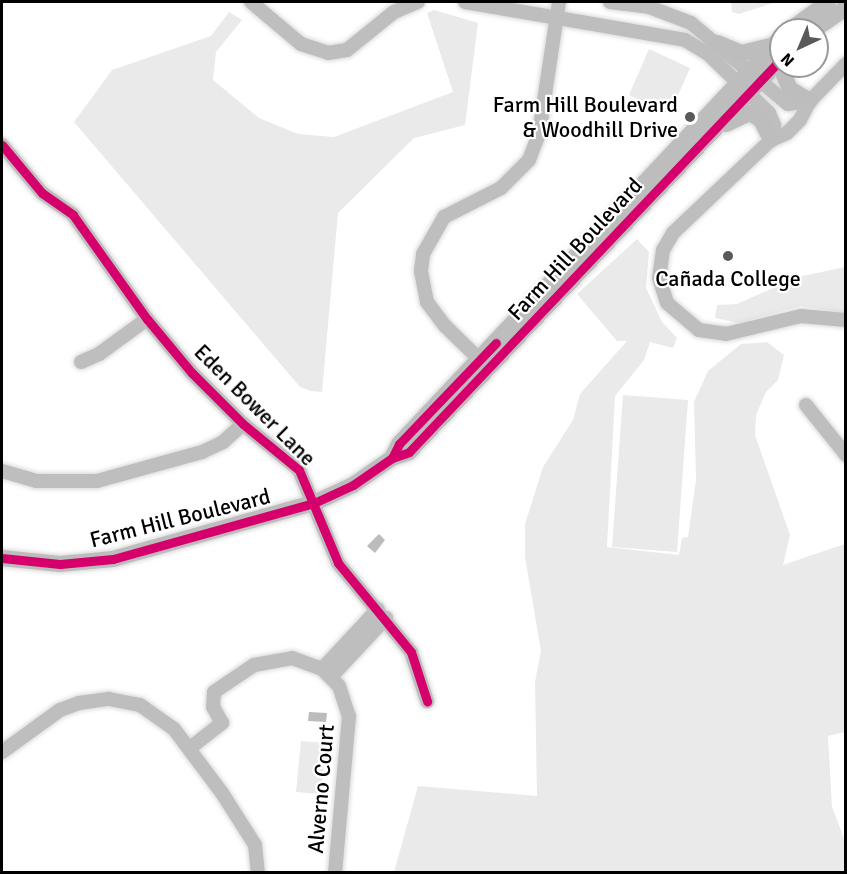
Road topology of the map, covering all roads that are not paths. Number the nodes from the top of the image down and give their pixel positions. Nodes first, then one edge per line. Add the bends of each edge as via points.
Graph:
1 (251, 2) edge
2 (417, 2) edge
3 (465, 2) edge
4 (559, 2) edge
5 (610, 2) edge
6 (828, 2) edge
7 (397, 7) edge
8 (846, 8) edge
9 (806, 18) edge
10 (556, 19) junction
11 (829, 20) edge
12 (717, 43) junction
13 (769, 49) edge
14 (769, 58) edge
15 (846, 64) edge
16 (785, 78) edge
17 (748, 81) junction
18 (810, 101) junction
19 (771, 140) junction
20 (699, 144) junction
21 (2, 145) edge
22 (147, 319) junction
23 (846, 320) edge
24 (480, 360) junction
25 (81, 362) dead end
26 (806, 405) dead end
27 (243, 424) junction
28 (846, 455) edge
29 (392, 458) junction
30 (2, 471) edge
31 (314, 503) junction
32 (2, 558) edge
33 (382, 614) junction
34 (326, 673) junction
35 (427, 701) dead end
36 (190, 748) junction
37 (2, 752) edge
38 (258, 873) edge
39 (335, 873) edge

1 - 7 street via 301,44 328,53 347,50
2 - 7 street
3 - 10 street
4 - 10 street
5 - 12 street via 678,16
6 - 9 main road
8 - 11 main road
10 - 17 street via 685,40
10 - 24 street via 539,134 529,160 501,188 444,217 423,254 421,271 428,302 445,326
12 - 13 main road via 742,53
12 - 17 street
14 - 17 main road, Farm Hill Boulevard
15 - 18 street
16 - 18 main road via 790,89
17 - 18 street via 788,104
17 - 19 street via 774,125
17 - 20 main road, Farm Hill Boulevard
17 - 24 main road, Farm Hill Boulevard
18 - 19 street via 800,120 787,133
19 - 20 main road via 761,120 743,114
19 - 23 street via 673,233 659,265 661,291 686,323 713,333 740,331 801,316
20 - 29 main road, Farm Hill Boulevard via 417,444 409,452
21 - 22 street, Eden Bower Lane via 42,193 73,215
22 - 25 street via 99,354
22 - 27 street, Eden Bower Lane via 192,373
24 - 29 main road, Farm Hill Boulevard via 399,444
26 - 28 street
27 - 30 street via 223,442 202,452 97,481 36,481
27 - 31 street, Eden Bower Lane via 299,471
29 - 31 main road, Farm Hill Boulevard via 353,485
31 - 32 main road, Farm Hill Boulevard via 113,559 60,564
31 - 33 street, Eden Bower Lane via 338,562
33 - 34 street
33 - 35 street, Eden Bower Lane via 411,652
34 - 36 street via 292,658 254,665 214,692 213,707 222,723
34 - 39 street, Alverno Court via 339,686 349,716
36 - 37 street via 157,715 140,705 109,699 60,710
36 - 38 street via 255,845

